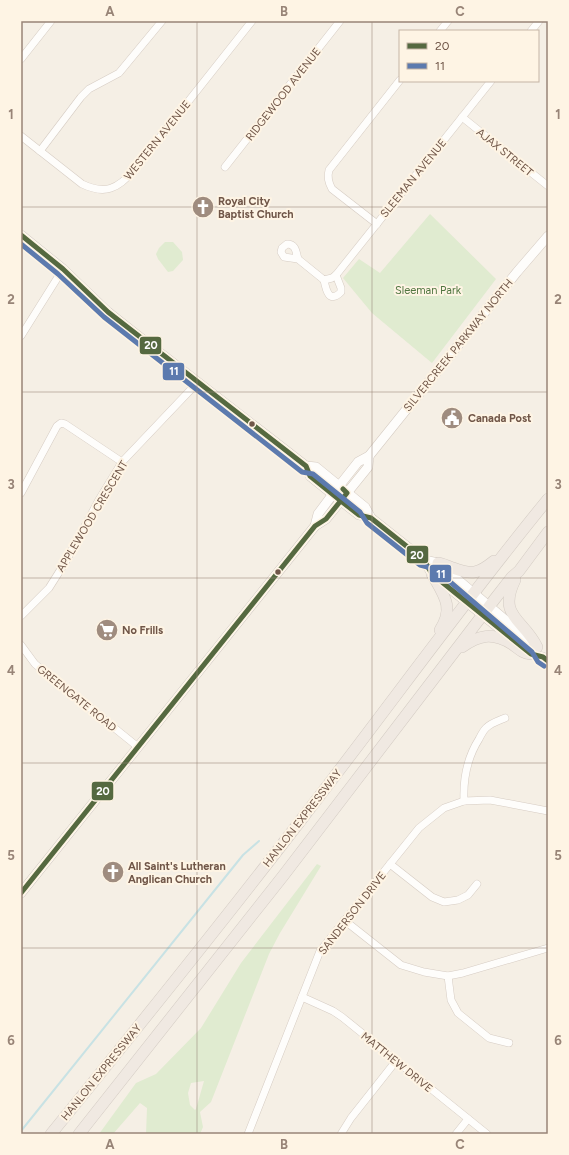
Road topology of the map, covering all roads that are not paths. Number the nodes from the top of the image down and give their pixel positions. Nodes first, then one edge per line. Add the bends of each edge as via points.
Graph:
1 (51, 21) edge
2 (161, 21) edge
3 (252, 21) edge
4 (340, 21) edge
5 (448, 21) edge
6 (539, 21) edge
7 (441, 30) edge
8 (532, 30) edge
9 (21, 59) edge
10 (399, 81) edge
11 (490, 82) edge
12 (462, 117) junction
13 (21, 136) edge
14 (40, 151) junction
15 (225, 167) dead end
16 (548, 186) edge
17 (377, 224) junction
18 (21, 235) edge
19 (548, 236) edge
20 (298, 259) dead end
21 (63, 269) junction
22 (336, 275) junction
23 (324, 280) junction
24 (21, 336) edge
25 (198, 382) junction
26 (370, 456) junction
27 (122, 462) junction
28 (306, 466) junction
29 (339, 486) junction
30 (347, 492) junction
31 (21, 493) edge
32 (333, 494) junction
33 (548, 499) edge
34 (341, 501) junction
35 (371, 518) junction
36 (315, 526) junction
37 (548, 532) edge
38 (503, 554) junction
39 (424, 560) junction
40 (438, 563) junction
41 (519, 570) junction
42 (432, 574) junction
43 (470, 598) junction
44 (486, 611) junction
45 (21, 616) edge
46 (21, 645) edge
47 (534, 650) junction
48 (454, 652) junction
49 (429, 654) junction
50 (546, 659) edge
51 (505, 718) dead end
52 (138, 747) junction
53 (464, 801) junction
54 (548, 811) edge
55 (390, 864) junction
56 (477, 884) dead end
57 (21, 893) edge
58 (344, 920) junction
59 (548, 948) edge
60 (448, 976) junction
61 (302, 997) junction
62 (509, 1042) dead end
63 (396, 1061) junction
64 (468, 1119) junction
65 (52, 1134) edge
66 (79, 1134) edge
67 (248, 1134) edge
68 (341, 1134) edge
69 (456, 1134) edge
70 (488, 1134) edge

1 - 9 street
2 - 14 street via 119,73 81,96
3 - 14 street, WESTERN AVENUE via 134,170 117,186 103,190 90,188
4 - 15 street, RIDGEWOOD AVENUE
5 - 7 street
6 - 8 street
10 - 17 street via 329,170 327,176 332,189
11 - 12 street, SLEEMAN AVENUE
12 - 16 street, AJAX STREET
12 - 17 street, SLEEMAN AVENUE
13 - 14 street, WESTERN AVENUE
17 - 22 street, SLEEMAN AVENUE
18 - 21 main road
19 - 26 main road, SILVERCREEK PARKWAY NORTH
20 - 23 street
21 - 24 street
21 - 25 main road via 108,312
22 - 23 street, SLEEMAN AVENUE
22 - 23 street via 341,292 335,296 328,294
25 - 27 street, APPLEWOOD CRESCENT
25 - 28 main road
26 - 29 main road, SILVERCREEK PARKWAY NORTH via 358,462
26 - 30 main road, SILVERCREEK PARKWAY NORTH via 368,467
27 - 31 street via 61,423
27 - 45 street, APPLEWOOD CRESCENT via 49,588
28 - 29 main road via 316,467
28 - 32 main road via 310,476
29 - 30 main road
29 - 32 main road, SILVERCREEK PARKWAY NORTH
30 - 34 main road, SILVERCREEK PARKWAY NORTH
30 - 35 main road via 366,507
32 - 34 main road
32 - 36 main road, SILVERCREEK PARKWAY NORTH via 318,514
33 - 38 highway, HANLON EXPRESSWAY
34 - 35 main road via 359,515
34 - 36 main road, SILVERCREEK PARKWAY NORTH via 326,519
35 - 39 main road
36 - 52 main road, SILVERCREEK PARKWAY NORTH
37 - 41 highway, HANLON EXPRESSWAY
38 - 40 highway via 480,572 470,574
38 - 43 highway, HANLON EXPRESSWAY
39 - 40 main road
39 - 42 main road
40 - 43 main road
41 - 44 highway, HANLON EXPRESSWAY
41 - 47 highway via 511,589 509,607 514,617 533,638
42 - 43 main road
42 - 49 highway via 448,603 447,615 432,642
43 - 44 main road
43 - 49 highway, HANLON EXPRESSWAY
44 - 47 main road
44 - 48 highway, HANLON EXPRESSWAY
46 - 52 street, GREENGATE ROAD via 35,664
47 - 48 highway via 523,653 510,644 485,636 472,640
47 - 50 main road
48 - 66 highway, HANLON EXPRESSWAY via 283,876
49 - 65 highway, HANLON EXPRESSWAY via 226,916
51 - 53 street via 484,729 474,746 466,766
52 - 57 main road, SILVERCREEK PARKWAY NORTH
53 - 54 street, SANDERSON DRIVE via 490,800
53 - 55 street, SANDERSON DRIVE via 444,808 429,819
55 - 56 street via 432,897 444,902 468,895
55 - 58 street, SANDERSON DRIVE
58 - 60 street via 401,965
58 - 61 street, SANDERSON DRIVE via 320,951
59 - 60 street
60 - 62 street via 451,1000 458,1012 489,1038
61 - 63 street, MATTHEW DRIVE via 342,1017
61 - 67 street, SANDERSON DRIVE
63 - 64 street, MATTHEW DRIVE
63 - 68 street
64 - 69 street
64 - 70 street, MATTHEW DRIVE

